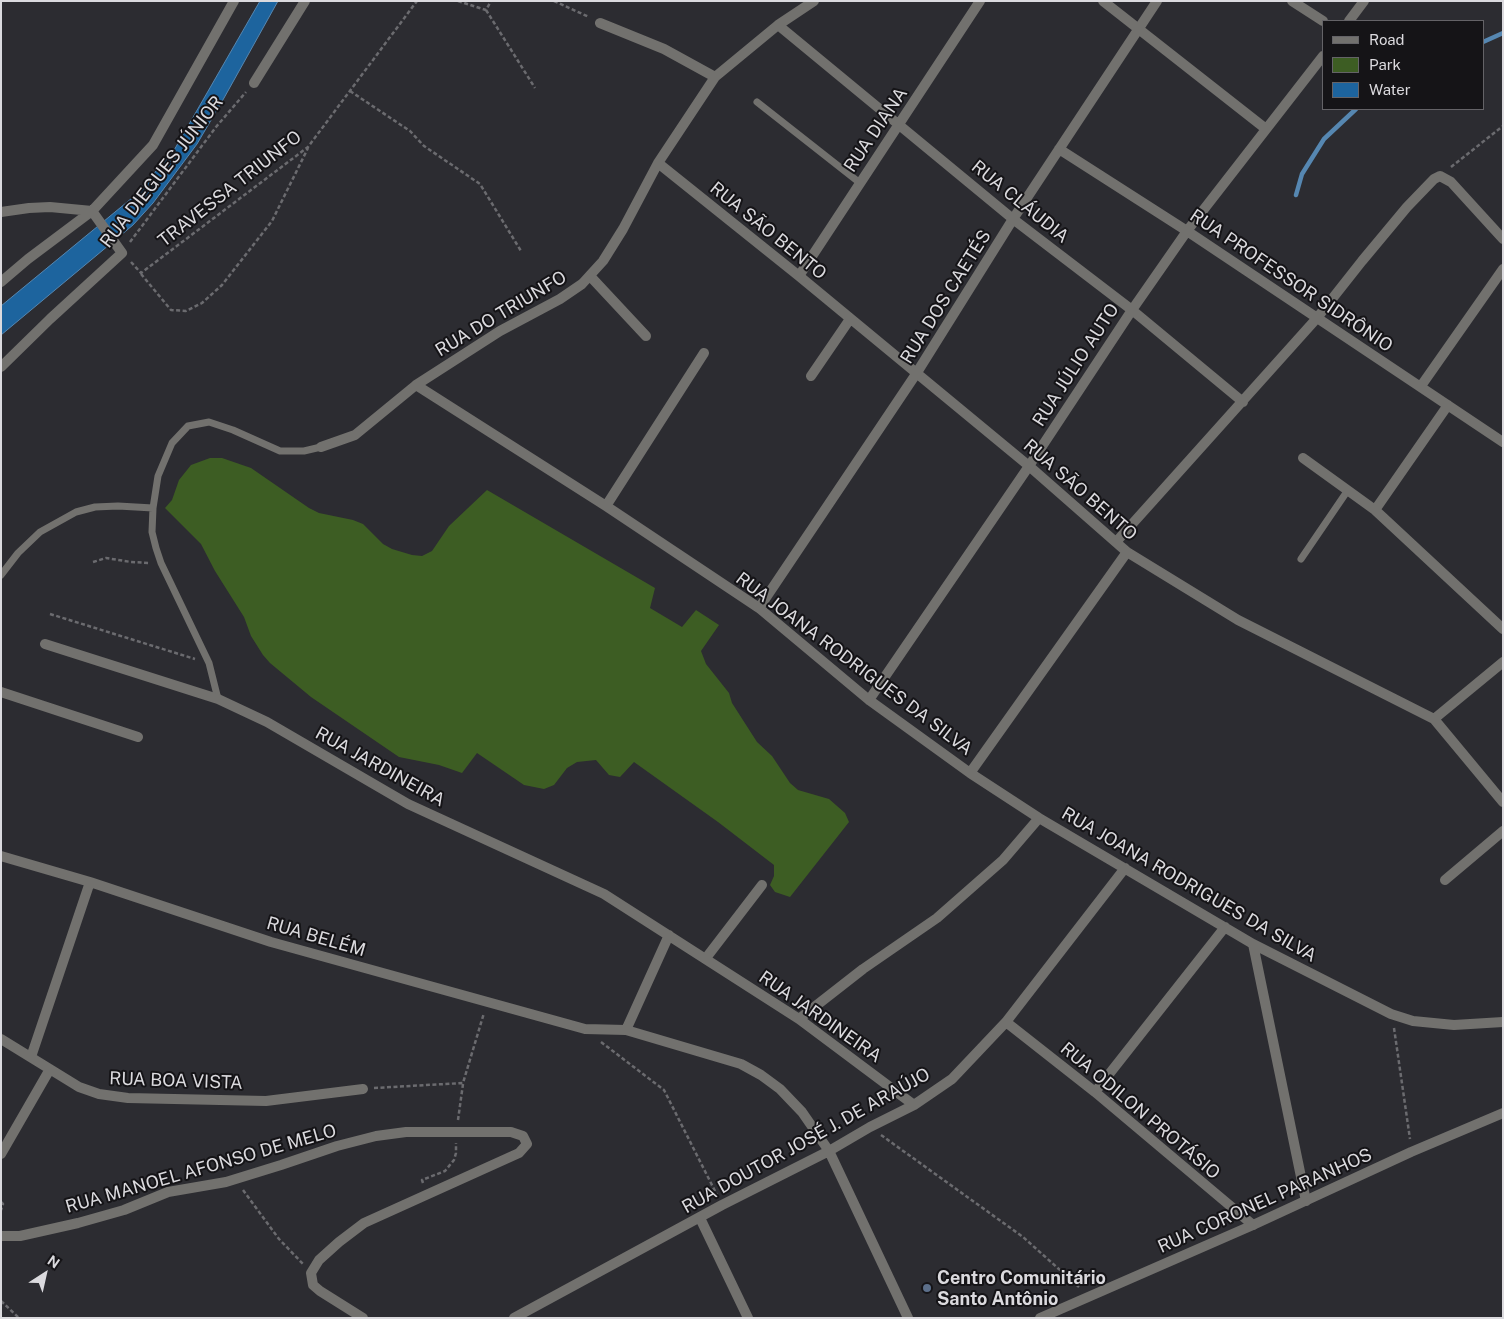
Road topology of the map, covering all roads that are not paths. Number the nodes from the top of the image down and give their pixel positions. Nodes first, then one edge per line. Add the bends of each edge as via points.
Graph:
1 (234, 1) edge
2 (305, 1) edge
3 (814, 1) edge
4 (980, 1) edge
5 (1104, 1) edge
6 (1157, 1) edge
7 (1292, 1) edge
8 (1364, 1) edge
9 (1322, 20) edge
10 (1350, 20) edge
11 (600, 22) road end
12 (778, 25) junction
13 (1139, 29) junction
14 (1322, 57) edge
15 (715, 77) junction
16 (254, 83) road end
17 (757, 102) dead end
18 (899, 125) junction
19 (1266, 129) junction
20 (1059, 148) junction
21 (658, 163) junction
22 (860, 183) junction
23 (1, 212) edge
24 (94, 214) junction
25 (1013, 219) junction
26 (1188, 231) junction
27 (1503, 239) edge
28 (1503, 269) edge
29 (590, 276) junction
30 (799, 276) junction
31 (1, 282) edge
32 (1132, 310) junction
33 (1317, 318) junction
34 (850, 319) junction
35 (646, 336) dead end
36 (704, 353) dead end
37 (1, 366) edge
38 (916, 374) junction
39 (810, 376) dead end
40 (416, 385) junction
41 (1421, 386) junction
42 (1243, 402) junction
43 (1448, 405) junction
44 (1503, 442) edge
45 (321, 447) joint
46 (1303, 458) dead end
47 (1029, 466) junction
48 (1348, 490) junction
49 (606, 506) junction
50 (153, 508) junction
51 (1375, 510) junction
52 (1116, 542) junction
53 (1127, 552) junction
54 (1301, 559) dead end
55 (1, 575) edge
56 (759, 608) junction
57 (1503, 630) edge
58 (45, 644) dead end
59 (1503, 662) edge
60 (1, 692) edge
61 (218, 699) junction
62 (869, 700) junction
63 (1434, 719) junction
64 (138, 737) dead end
65 (970, 773) junction
66 (1503, 802) edge
67 (1039, 818) junction
68 (1503, 832) edge
69 (1, 856) edge
70 (1125, 868) junction
71 (1445, 880) dead end
72 (90, 882) junction
73 (762, 884) dead end
74 (1225, 927) junction
75 (669, 935) junction
76 (1253, 944) junction
77 (706, 958) junction
78 (799, 1019) junction
79 (1006, 1022) junction
80 (1503, 1022) edge
81 (626, 1030) junction
82 (1, 1039) edge
83 (31, 1057) junction
84 (50, 1069) junction
85 (363, 1089) road end
86 (1095, 1092) junction
87 (914, 1105) junction
88 (1503, 1113) edge
89 (829, 1151) junction
90 (1, 1154) edge
91 (1306, 1201) junction
92 (700, 1218) junction
93 (1253, 1225) junction
94 (1, 1236) edge
95 (363, 1318) edge
96 (514, 1318) edge
97 (748, 1318) edge
98 (908, 1318) edge
99 (1040, 1318) edge

1 - 24 street via 154,145
2 - 16 street
3 - 12 street, RUA DO TRIUNFO
4 - 18 street, RUA DIANA
5 - 13 street
6 - 13 street, RUA DOS CAETÉS
7 - 9 street
8 - 10 street
11 - 15 street via 664,49
12 - 15 street, RUA DO TRIUNFO
12 - 18 street, RUA CLÁUDIA
13 - 19 street
13 - 20 street, RUA DOS CAETÉS
14 - 19 street, RUA JÚLIO AUTO
15 - 21 street, RUA DO TRIUNFO
17 - 22 lane
18 - 22 street, RUA DIANA
18 - 25 street, RUA CLÁUDIA
19 - 26 street, RUA JÚLIO AUTO
20 - 25 street, RUA DOS CAETÉS
20 - 26 street, RUA PROFESSOR SIDRÔNIO
21 - 29 street, RUA DO TRIUNFO via 623,229
21 - 30 street, RUA SÃO BENTO
22 - 30 street, RUA DIANA
23 - 24 street via 50,206
24 - 31 street via 28,259
24 - 37 street, RUA DIEGUES JÚNIOR via 119,249
25 - 32 street, RUA CLÁUDIA
25 - 38 street, RUA DOS CAETÉS
26 - 32 street, RUA JÚLIO AUTO
26 - 33 street, RUA PROFESSOR SIDRÔNIO
27 - 33 street via 1451,182 1440,176 1434,178
28 - 41 street
29 - 35 street
29 - 40 street, RUA DO TRIUNFO via 560,299 500,331
30 - 34 street, RUA SÃO BENTO
32 - 42 street, RUA CLÁUDIA
32 - 47 street, RUA JÚLIO AUTO
33 - 41 street, RUA PROFESSOR SIDRÔNIO
33 - 42 street
34 - 38 street, RUA SÃO BENTO
34 - 39 street
36 - 49 street
38 - 47 street, RUA SÃO BENTO
38 - 56 street, RUA DOS CAETÉS
40 - 45 street, RUA DO TRIUNFO via 355,435
40 - 49 street, RUA JOANA RODRIGUES DA SILVA
41 - 43 street, RUA PROFESSOR SIDRÔNIO
42 - 52 street
43 - 44 street, RUA PROFESSOR SIDRÔNIO
43 - 51 street
45 - 50 lane, RUA DO TRIUNFO via 280,451 209,422 188,426 172,443 158,476
46 - 48 street
47 - 52 street, RUA SÃO BENTO
47 - 62 street, RUA JÚLIO AUTO
48 - 51 street
48 - 54 lane
49 - 56 street, RUA JOANA RODRIGUES DA SILVA
50 - 55 lane via 94,507 76,512 40,532
50 - 61 lane via 152,532 161,564 209,663
51 - 57 street
52 - 53 street, RUA SÃO BENTO
53 - 63 street, RUA SÃO BENTO via 1238,620
53 - 65 street
56 - 62 street, RUA JOANA RODRIGUES DA SILVA
58 - 61 street, RUA JARDINEIRA
59 - 63 street
60 - 64 street
61 - 75 street, RUA JARDINEIRA via 267,722 408,804 604,894
62 - 65 street, RUA JOANA RODRIGUES DA SILVA
63 - 66 street, RUA SÃO BENTO
65 - 67 street, RUA JOANA RODRIGUES DA SILVA
67 - 70 street, RUA JOANA RODRIGUES DA SILVA
67 - 78 street via 1003,860 937,918 863,969
68 - 71 street
69 - 72 street, RUA BELÉM
70 - 74 street, RUA JOANA RODRIGUES DA SILVA
70 - 79 street, RUA DOUTOR JOSÉ J. DE ARAÚJO
72 - 81 street, RUA BELÉM via 271,942 585,1029
72 - 83 street
73 - 77 street
74 - 76 street, RUA JOANA RODRIGUES DA SILVA
74 - 86 street
75 - 77 street, RUA JARDINEIRA
75 - 81 street
76 - 80 street, RUA JOANA RODRIGUES DA SILVA via 1391,1014 1413,1021 1454,1025
76 - 91 street
77 - 78 street, RUA JARDINEIRA
78 - 87 street, RUA JARDINEIRA
79 - 86 street, RUA ODILON PROTÁSIO
79 - 87 street, RUA DOUTOR JOSÉ J. DE ARAÚJO via 952,1079
81 - 89 street, RUA BELÉM via 741,1064 761,1075 802,1112
82 - 83 street, RUA BOA VISTA
83 - 84 street, RUA BOA VISTA
84 - 85 street, RUA BOA VISTA via 79,1087 128,1098 266,1101
84 - 90 street
86 - 93 street, RUA ODILON PROTÁSIO
87 - 89 street, RUA DOUTOR JOSÉ J. DE ARAÚJO
88 - 91 street, RUA CORONEL PARANHOS
89 - 92 street, RUA DOUTOR JOSÉ J. DE ARAÚJO
89 - 98 street, RUA BELÉM
91 - 93 street, RUA CORONEL PARANHOS
92 - 96 street, RUA DOUTOR JOSÉ J. DE ARAÚJO
92 - 97 street
93 - 99 street, RUA CORONEL PARANHOS
94 - 95 street, RUA MANOEL AFONSO DE MELO via 20,1236 78,1223 124,1210 168,1192 235,1179 376,1136 406,1132 511,1132 523,1136 527,1144 524,1149 364,1223 319,1260 311,1273 313,1285

